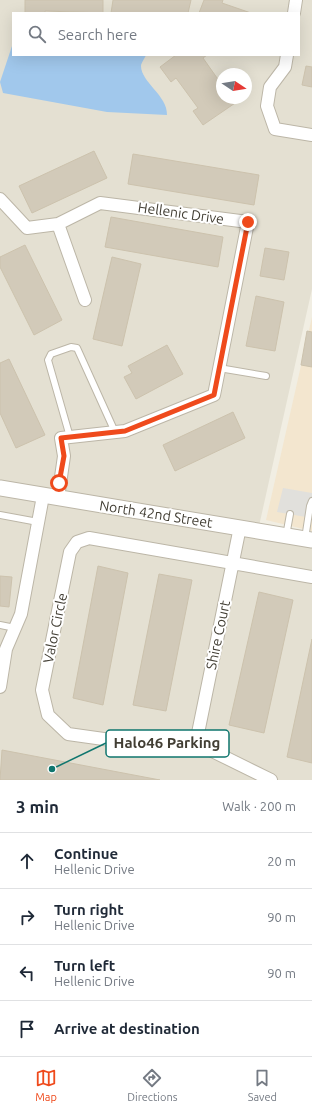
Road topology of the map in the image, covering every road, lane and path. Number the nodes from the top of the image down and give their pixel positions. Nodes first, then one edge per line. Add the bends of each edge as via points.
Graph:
1 (296, 0) edge
2 (294, 12) edge
3 (287, 56) edge
4 (312, 135) edge
5 (0, 199) edge
6 (58, 224) junction
7 (85, 300) dead end
8 (219, 368) junction
9 (266, 376) dead end
10 (115, 432) junction
11 (70, 437) junction
12 (0, 488) edge
13 (43, 496) junction
14 (58, 498) junction
15 (312, 501) edge
16 (290, 514) dead end
17 (0, 515) edge
18 (38, 522) junction
19 (240, 527) junction
20 (286, 536) junction
21 (308, 540) edge
22 (233, 564) junction
23 (312, 577) edge
24 (0, 625) edge
25 (16, 628) junction
26 (0, 687) edge
27 (196, 743) junction
28 (270, 780) edge

1 - 2 street
3 - 4 street via 285,67 270,87 267,106 275,129
5 - 6 street, Hellenic Drive via 27,228
6 - 7 street
6 - 8 street, Hellenic Drive via 100,203 248,222
8 - 9 lane
8 - 10 street, Hellenic Drive via 214,395 125,431
10 - 11 street, Hellenic Drive
10 - 11 lane via 78,348 71,346 51,354 48,360
11 - 14 street via 61,438 64,456
12 - 13 street, North 42nd Street
13 - 14 street, North 42nd Street
13 - 18 street
14 - 19 street, North 42nd Street
15 - 21 lane
16 - 20 lane
17 - 18 lane
18 - 25 street via 21,614
19 - 20 street, North 42nd Street
19 - 22 street, Shire Court
20 - 21 street, North 42nd Street
22 - 23 street, Valor Circle
22 - 27 street, Shire Court
22 - 27 street, Valor Circle via 89,538 76,542 70,552 42,690 48,715 68,734 125,742
24 - 25 lane
25 - 26 street via 6,649
27 - 28 street, Valor Circle

